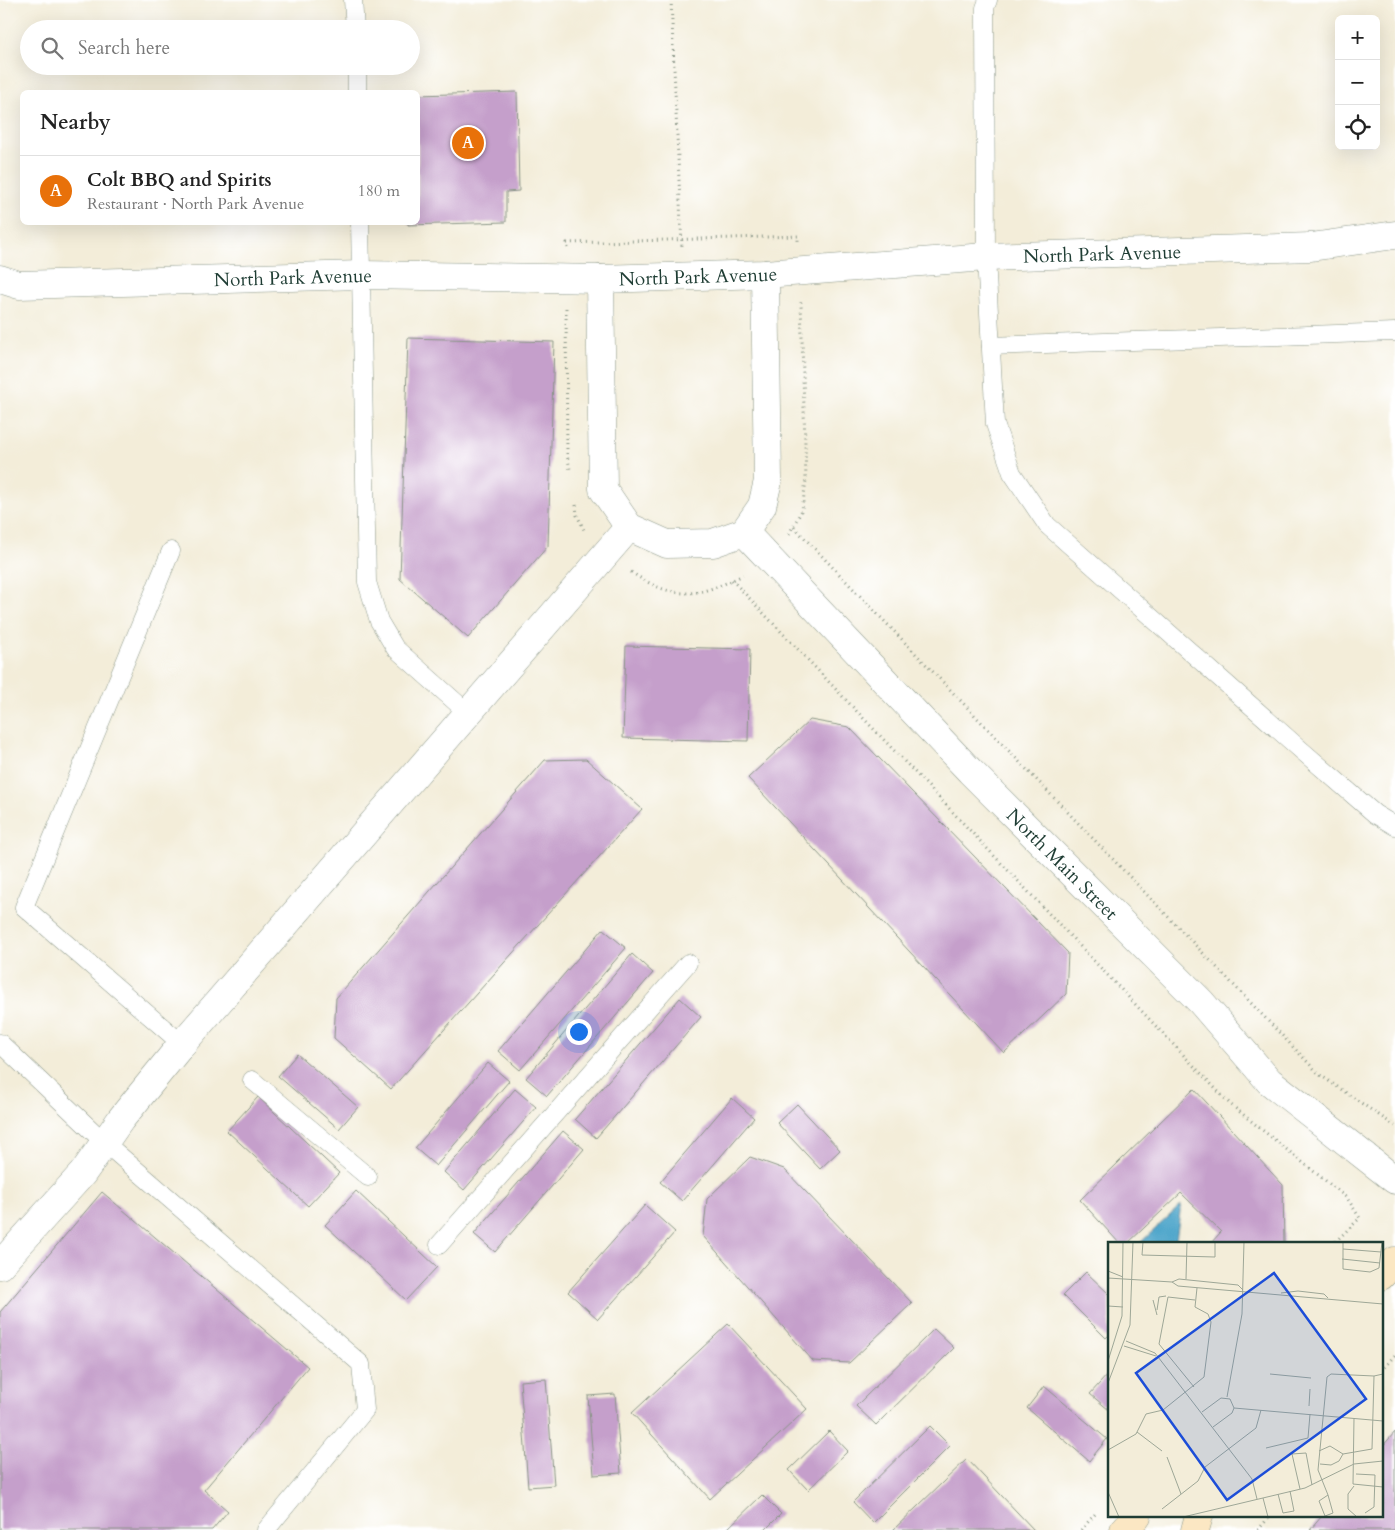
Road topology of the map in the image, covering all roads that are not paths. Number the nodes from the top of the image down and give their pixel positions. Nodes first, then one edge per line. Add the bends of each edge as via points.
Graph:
1 (353, 0) edge
2 (988, 0) edge
3 (355, 20) edge
4 (357, 75) edge
5 (357, 90) edge
6 (360, 225) edge
7 (1395, 235) edge
8 (986, 256) junction
9 (765, 274) junction
10 (361, 275) junction
11 (0, 279) edge
12 (600, 279) junction
13 (1395, 332) edge
14 (991, 346) junction
15 (629, 527) junction
16 (744, 532) junction
17 (171, 552) dead end
18 (468, 713) junction
19 (1395, 826) edge
20 (688, 963) dead end
21 (0, 1043) edge
22 (182, 1044) junction
23 (252, 1080) dead end
24 (105, 1143) junction
25 (368, 1177) dead end
26 (1395, 1180) edge
27 (439, 1245) dead end
28 (1395, 1261) edge
29 (0, 1265) edge
30 (1382, 1275) edge
31 (1135, 1518) edge
32 (266, 1530) edge
33 (1124, 1530) edge

1 - 3 lane
2 - 8 lane via 985,8
4 - 5 lane
6 - 10 lane
7 - 8 street, North Park Avenue via 1311,247
8 - 9 street, North Park Avenue
8 - 14 lane
9 - 12 street, North Park Avenue
9 - 16 street via 768,481 762,506
10 - 11 street, North Park Avenue via 19,285
10 - 12 street, North Park Avenue
10 - 18 lane via 367,582 379,621 395,648
12 - 15 street via 603,489
13 - 14 lane
14 - 19 lane via 995,424 1012,473 1047,525 1374,814
15 - 16 street via 667,544 713,543
15 - 18 street
16 - 26 street, North Main Street via 970,770 1201,1002 1269,1081
17 - 22 lane via 24,907
18 - 22 street
20 - 27 lane
21 - 24 lane
22 - 24 street
23 - 25 lane
24 - 29 street
24 - 32 lane via 361,1364 365,1410
28 - 30 street
31 - 33 street

